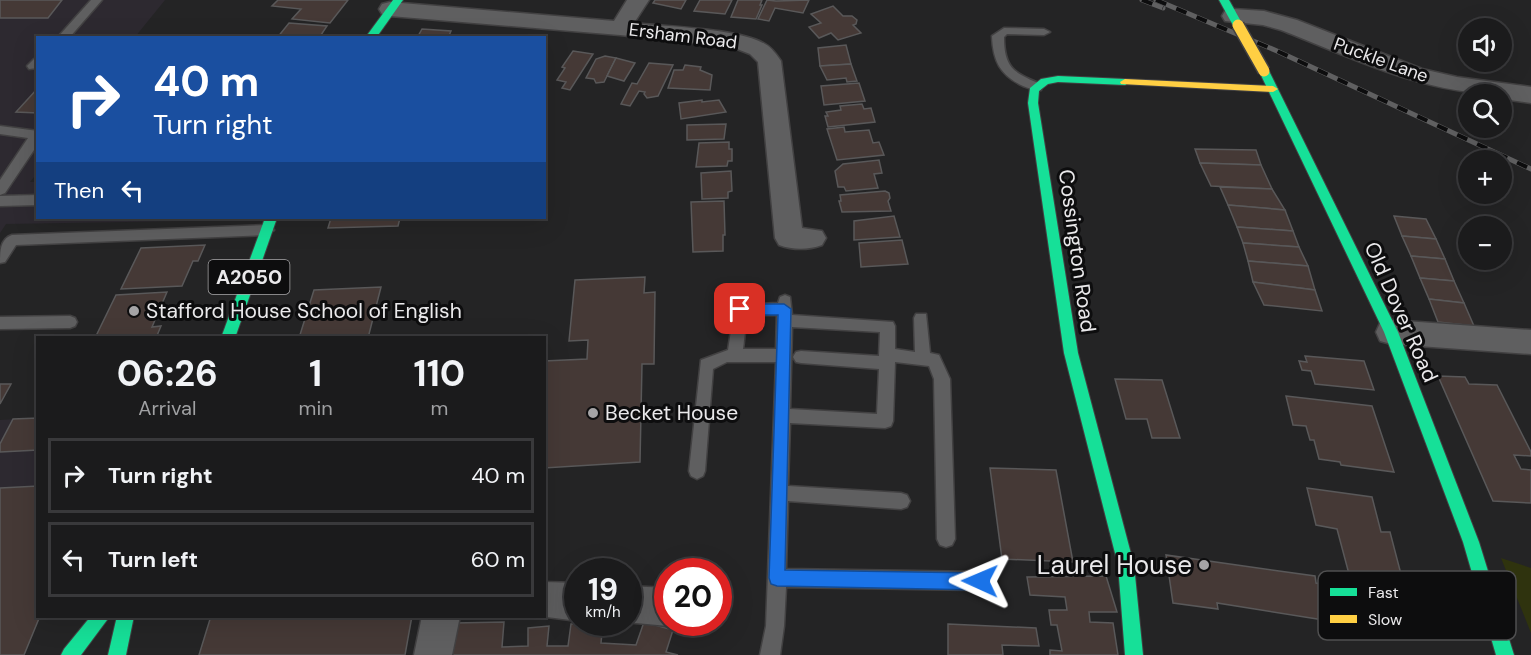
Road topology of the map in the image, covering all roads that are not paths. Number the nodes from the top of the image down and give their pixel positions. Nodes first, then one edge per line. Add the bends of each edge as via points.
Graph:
1 (97, 0) edge
2 (638, 0) edge
3 (394, 5) edge
4 (1232, 14) edge
5 (620, 28) junction
6 (1044, 32) dead end
7 (64, 36) edge
8 (371, 36) edge
9 (1037, 87) junction
10 (1273, 89) junction
11 (1531, 95) edge
12 (0, 129) edge
13 (36, 135) edge
14 (36, 136) edge
15 (0, 190) edge
16 (36, 200) edge
17 (0, 201) edge
18 (269, 224) edge
19 (812, 238) dead end
20 (0, 258) edge
21 (784, 310) junction
22 (921, 318) dead end
23 (70, 322) dead end
24 (0, 323) edge
25 (1391, 333) junction
26 (229, 336) edge
27 (1531, 342) edge
28 (784, 355) junction
29 (735, 356) junction
30 (801, 357) dead end
31 (887, 359) junction
32 (922, 359) junction
33 (782, 416) junction
34 (697, 471) dead end
35 (780, 493) junction
36 (901, 501) dead end
37 (946, 539) dead end
38 (1480, 571) edge
39 (777, 578) junction
40 (980, 581) dead end
41 (546, 600) edge
42 (564, 601) edge
43 (100, 618) edge
44 (126, 618) edge
45 (441, 618) edge
46 (1500, 640) edge
47 (70, 655) edge
48 (117, 655) edge
49 (433, 655) edge
50 (770, 655) edge
51 (1134, 655) edge
52 (1505, 655) edge

1 - 7 lane
2 - 5 street
3 - 5 street, Ersham Road
3 - 8 street
4 - 10 street, Old Dover Road, bridge
4 - 11 street, Puckle Lane via 1289,26 1414,74 1457,85
5 - 19 street, Ersham Road via 736,41 764,54 769,61 789,238
6 - 9 lane via 1004,31 998,36 997,54 1003,69
9 - 10 street via 1045,81 1066,79
9 - 51 street, Cossington Road via 1033,103 1071,353 1126,565
10 - 25 street, Old Dover Road
12 - 13 lane
14 - 15 lane
16 - 17 lane
18 - 20 lane via 12,240
18 - 26 street, A2050
21 - 28 lane
21 - 29 lane via 740,309
21 - 31 lane via 888,326
22 - 32 lane
23 - 24 lane
25 - 27 street
25 - 38 street, Old Dover Road
28 - 29 lane
28 - 33 lane
29 - 34 lane via 706,365
30 - 31 lane
31 - 32 lane
31 - 33 lane via 885,421
32 - 37 lane via 934,360 942,379
33 - 35 lane
35 - 36 lane
35 - 39 lane
39 - 40 lane
39 - 50 lane
41 - 42 street
43 - 47 street
44 - 48 street
45 - 49 street
46 - 52 street, Old Dover Road

